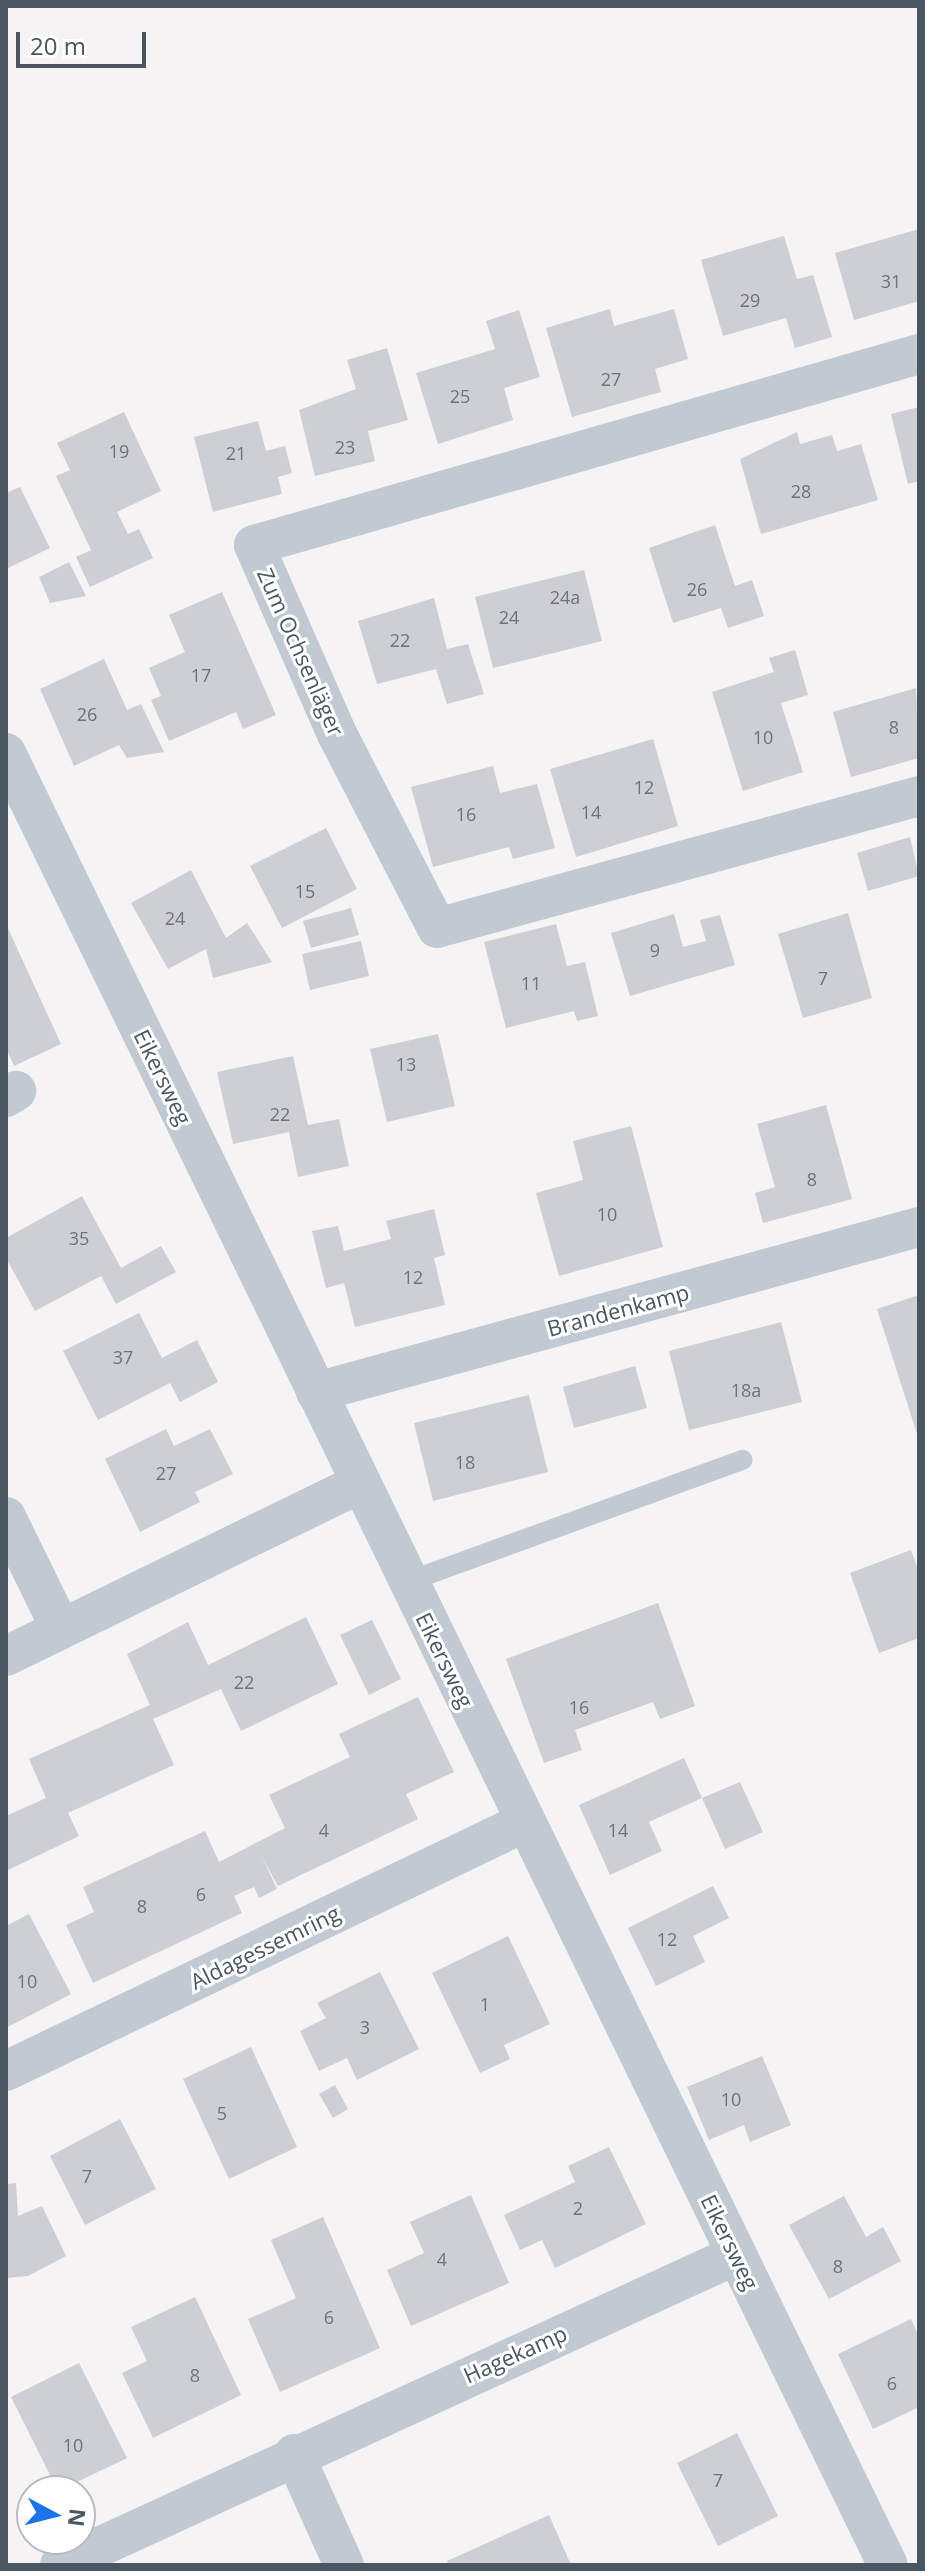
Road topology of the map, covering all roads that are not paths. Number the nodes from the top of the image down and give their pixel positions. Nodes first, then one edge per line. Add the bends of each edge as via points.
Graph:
1 (919, 354) edge
2 (6, 753) edge
3 (919, 796) edge
4 (919, 1227) edge
5 (316, 1392) junction
6 (742, 1460) dead end
7 (359, 1484) junction
8 (6, 1517) edge
9 (407, 1582) junction
10 (60, 1627) junction
11 (6, 1656) edge
12 (525, 1822) junction
13 (6, 2071) edge
14 (736, 2255) junction
15 (294, 2454) junction
16 (60, 2565) edge
17 (344, 2565) edge
18 (888, 2565) edge

1 - 3 street, Zum Ochsenläger via 254,545 337,734 437,928
2 - 5 street, Eikersweg
4 - 5 street, Brandenkamp
5 - 7 street, Eikersweg
6 - 9 lane
7 - 9 street, Eikersweg
7 - 10 street
8 - 10 street
9 - 12 street, Eikersweg
10 - 11 street
12 - 13 street, Aldagessemring
12 - 14 street, Eikersweg
14 - 15 street, Hagekamp
14 - 18 street, Eikersweg
15 - 16 street, Hagekamp
15 - 17 street

